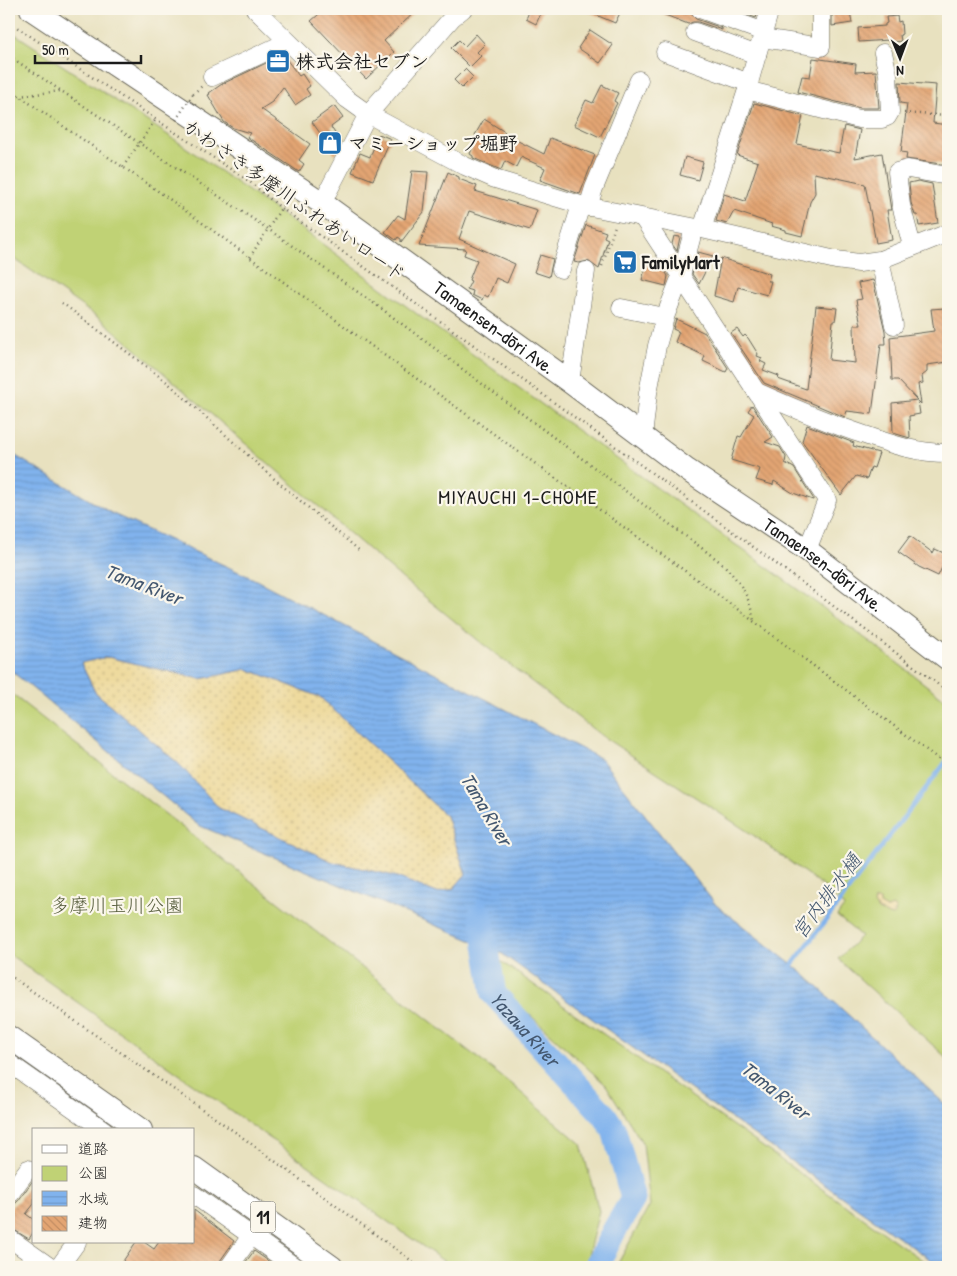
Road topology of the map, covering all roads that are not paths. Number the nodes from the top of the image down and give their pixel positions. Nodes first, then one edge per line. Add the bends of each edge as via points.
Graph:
1 (30, 9) edge
2 (255, 9) edge
3 (463, 9) edge
4 (700, 9) edge
5 (770, 9) edge
6 (774, 9) edge
7 (821, 9) edge
8 (695, 32) dead end
9 (763, 35) junction
10 (287, 42) junction
11 (883, 53) dead end
12 (757, 55) junction
13 (673, 59) dead end
14 (212, 77) dead end
15 (639, 80) dead end
16 (748, 87) junction
17 (368, 114) junction
18 (948, 176) edge
19 (322, 203) junction
20 (585, 206) junction
21 (643, 218) junction
22 (698, 228) junction
23 (948, 236) edge
24 (912, 246) junction
25 (880, 260) junction
26 (561, 270) dead end
27 (586, 271) road end
28 (681, 276) junction
29 (621, 308) dead end
30 (666, 317) junction
31 (894, 325) dead end
32 (570, 382) junction
33 (756, 392) junction
34 (643, 437) junction
35 (948, 453) edge
36 (807, 550) junction
37 (948, 659) edge
38 (9, 1037) edge
39 (9, 1063) edge
40 (101, 1128) edge
41 (138, 1128) edge
42 (28, 1169) dead end
43 (195, 1169) edge
44 (9, 1195) edge
45 (195, 1196) edge
46 (251, 1236) junction
47 (9, 1238) edge
48 (76, 1244) edge
49 (50, 1267) edge
50 (59, 1267) edge
51 (229, 1267) edge
52 (295, 1267) edge
53 (332, 1267) edge

1 - 19 main road, Tamaensen-dōri Ave.
2 - 10 street
3 - 17 street
4 - 9 street
5 - 6 street
5 - 9 street
7 - 9 street via 821,46
8 - 12 street
9 - 12 street
10 - 14 street
10 - 17 street via 346,99
11 - 16 street via 890,112 882,119 859,119
12 - 16 street
13 - 16 street
15 - 20 street
16 - 22 street
17 - 19 street
17 - 20 street via 473,170
18 - 24 street via 908,169 897,172
19 - 32 main road, Tamaensen-dōri Ave.
20 - 21 street
20 - 26 street
21 - 22 street
21 - 28 street
22 - 25 street via 836,260 859,263
22 - 28 street
23 - 24 street
24 - 25 street
25 - 31 street
27 - 32 street
28 - 30 street
28 - 33 street
29 - 30 street
30 - 34 street via 657,346
32 - 34 main road, Tamaensen-dōri Ave.
33 - 35 street via 824,422 890,444 928,453
33 - 36 street via 828,500
34 - 36 main road, Tamaensen-dōri Ave.
36 - 37 main road, Tamaensen-dōri Ave.
38 - 41 main road
39 - 40 street
42 - 44 street
43 - 53 main road, 11
45 - 46 street
46 - 51 street
46 - 52 street
47 - 49 street
48 - 50 street

